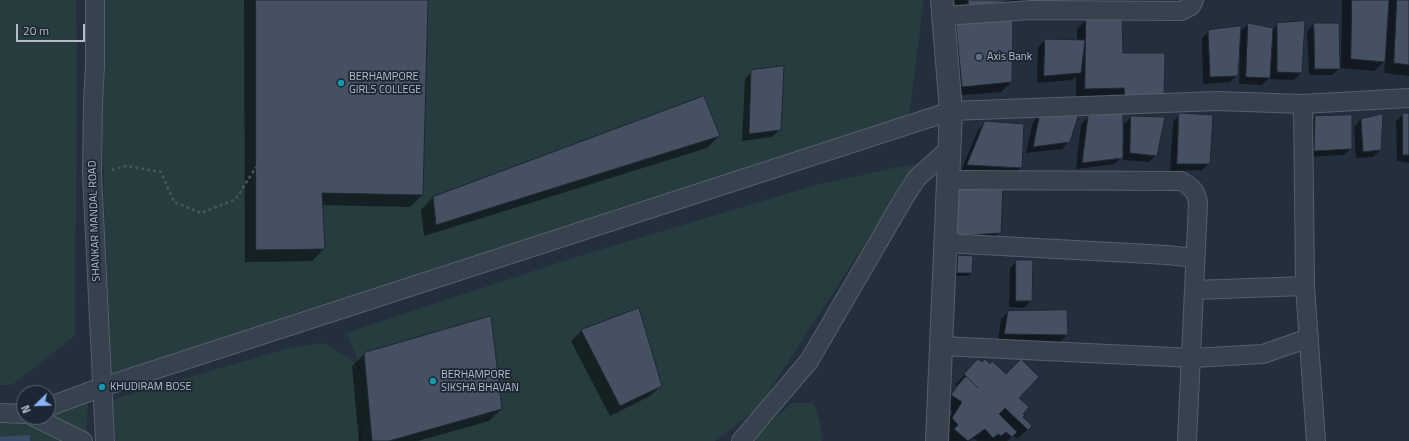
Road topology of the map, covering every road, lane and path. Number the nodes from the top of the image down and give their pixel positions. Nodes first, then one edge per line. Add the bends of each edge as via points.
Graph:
1 (95, 0) edge
2 (1194, 0) edge
3 (943, 8) edge
4 (1409, 98) edge
5 (1303, 104) junction
6 (951, 111) junction
7 (950, 149) junction
8 (256, 167) dead end
9 (92, 174) junction
10 (948, 180) junction
11 (946, 243) junction
12 (1195, 258) junction
13 (1305, 286) junction
14 (1194, 290) junction
15 (1309, 338) junction
16 (941, 346) junction
17 (1192, 358) junction
18 (102, 387) junction
19 (56, 404) edge
20 (0, 413) edge
21 (16, 414) edge
22 (50, 425) edge
23 (83, 441) edge
24 (105, 441) edge
25 (741, 441) edge
26 (937, 441) edge
27 (1187, 441) edge
28 (1316, 441) edge

1 - 9 street, SHANKAR MANDAL ROAD via 96,66 92,102
2 - 3 street via 1191,6 1181,11
3 - 6 street
4 - 5 street
5 - 6 street via 1217,101
5 - 13 street
6 - 7 street
6 - 18 street
7 - 10 street
7 - 25 street via 917,178 809,361
8 - 9 path via 236,199 201,212 174,202 160,172 126,166
9 - 18 street, SHANKAR MANDAL ROAD
10 - 11 street
10 - 12 street via 1180,182 1190,186 1197,196
11 - 12 street
11 - 16 street
12 - 14 street
13 - 14 street
13 - 15 street
14 - 17 street
15 - 17 street via 1263,354
15 - 28 street
16 - 17 street
16 - 26 street
17 - 27 street
18 - 19 street
18 - 24 street, SHANKAR MANDAL ROAD
20 - 21 street
22 - 23 street

